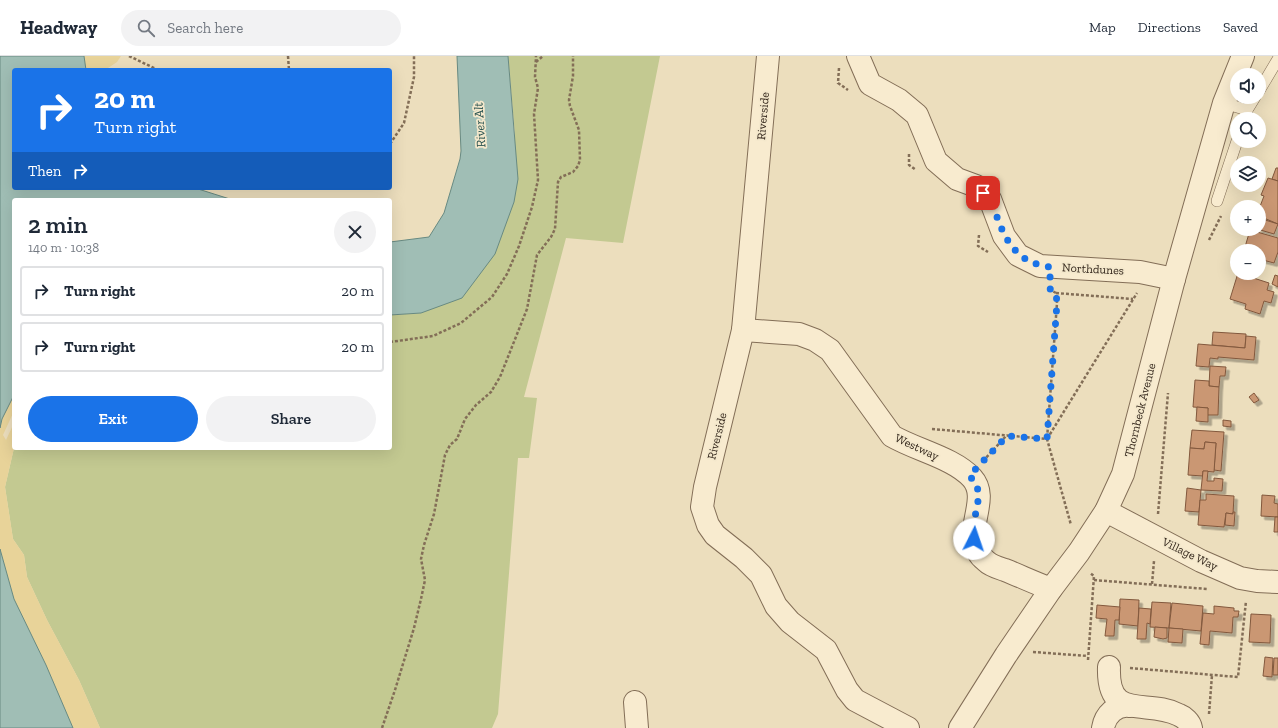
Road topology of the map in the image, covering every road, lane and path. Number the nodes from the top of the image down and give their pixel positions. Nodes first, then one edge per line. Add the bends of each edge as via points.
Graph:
1 (129, 56) edge
2 (288, 56) edge
3 (414, 56) edge
4 (536, 56) edge
5 (543, 56) edge
6 (573, 56) edge
7 (768, 56) edge
8 (858, 56) edge
9 (1243, 56) edge
10 (1278, 59) edge
11 (536, 62) junction
12 (154, 68) edge
13 (289, 68) edge
14 (1266, 79) edge
15 (1224, 103) junction
16 (1240, 112) edge
17 (392, 141) edge
18 (1235, 148) edge
19 (1217, 201) joint
20 (1209, 241) dead end
21 (1051, 267) junction
22 (1149, 274) junction
23 (1174, 279) junction
24 (1056, 293) junction
25 (1133, 299) junction
26 (744, 330) junction
27 (392, 342) edge
28 (1168, 391) dead end
29 (930, 429) dead end
30 (1007, 436) junction
31 (1047, 439) junction
32 (969, 476) junction
33 (1106, 511) junction
34 (1156, 538) junction
35 (1079, 552) junction
36 (1094, 580) junction
37 (1278, 582) edge
38 (1152, 584) junction
39 (1050, 589) junction
40 (1207, 589) dead end
41 (1246, 600) dead end
42 (1030, 652) dead end
43 (1088, 656) junction
44 (1109, 667) junction
45 (1212, 675) junction
46 (635, 702) dead end
47 (1130, 706) junction
48 (1200, 724) edge
49 (382, 728) edge
50 (637, 728) edge
51 (908, 728) edge
52 (960, 728) edge
53 (1103, 728) edge

1 - 12 path
2 - 13 path
3 - 17 path via 414,77 404,122
4 - 11 path
5 - 11 path
6 - 49 path via 569,100 580,130 580,160 573,172 561,177 558,182 555,229 537,255 527,309 500,377 465,419 457,439 445,455 434,514 421,559 425,580 421,599
7 - 26 street, Riverside
8 - 21 street, Northdunes via 870,84 899,100 917,115 936,161 957,179 976,186 990,199 1004,236 1018,255 1040,266
9 - 15 street, Thornbeck Avenue
10 - 14 lane
11 - 27 path via 535,78 538,88 534,127 538,180 532,207 507,274 492,297 462,323 433,336
15 - 16 lane
15 - 23 street, Thornbeck Avenue
18 - 19 lane
19 - 20 path via 1225,208
21 - 22 street, Northdunes
21 - 24 path via 1049,288
22 - 23 street, Northdunes
22 - 25 path
23 - 33 street, Thornbeck Avenue via 1123,474
24 - 25 path
24 - 31 path
25 - 31 path
26 - 32 street, Westway via 799,334 815,340 830,350 892,436 958,465
26 - 51 street, Riverside via 705,487 702,507 708,525 715,535 761,575 776,606 790,622 826,650 846,690 855,700
28 - 34 path
29 - 30 path
30 - 31 path
30 - 32 path
31 - 35 path
32 - 39 street, Westway via 978,489 979,499 974,523 974,539 978,554 987,563
33 - 34 street, Village Way
33 - 35 street, Thornbeck Avenue
34 - 37 street, Village Way via 1240,578
34 - 38 path
35 - 36 path via 1083,567 1094,576
35 - 39 street, Thornbeck Avenue
36 - 38 path
36 - 43 path
38 - 40 path
39 - 52 street, Thornbeck Avenue
41 - 45 path via 1238,677
42 - 43 path
43 - 44 path via 1088,664
44 - 45 path
44 - 47 street via 1109,681 1113,693 1118,701
45 - 48 path
46 - 50 street
47 - 48 street via 1172,711 1183,716 1190,724
47 - 53 street via 1119,706 1111,711

